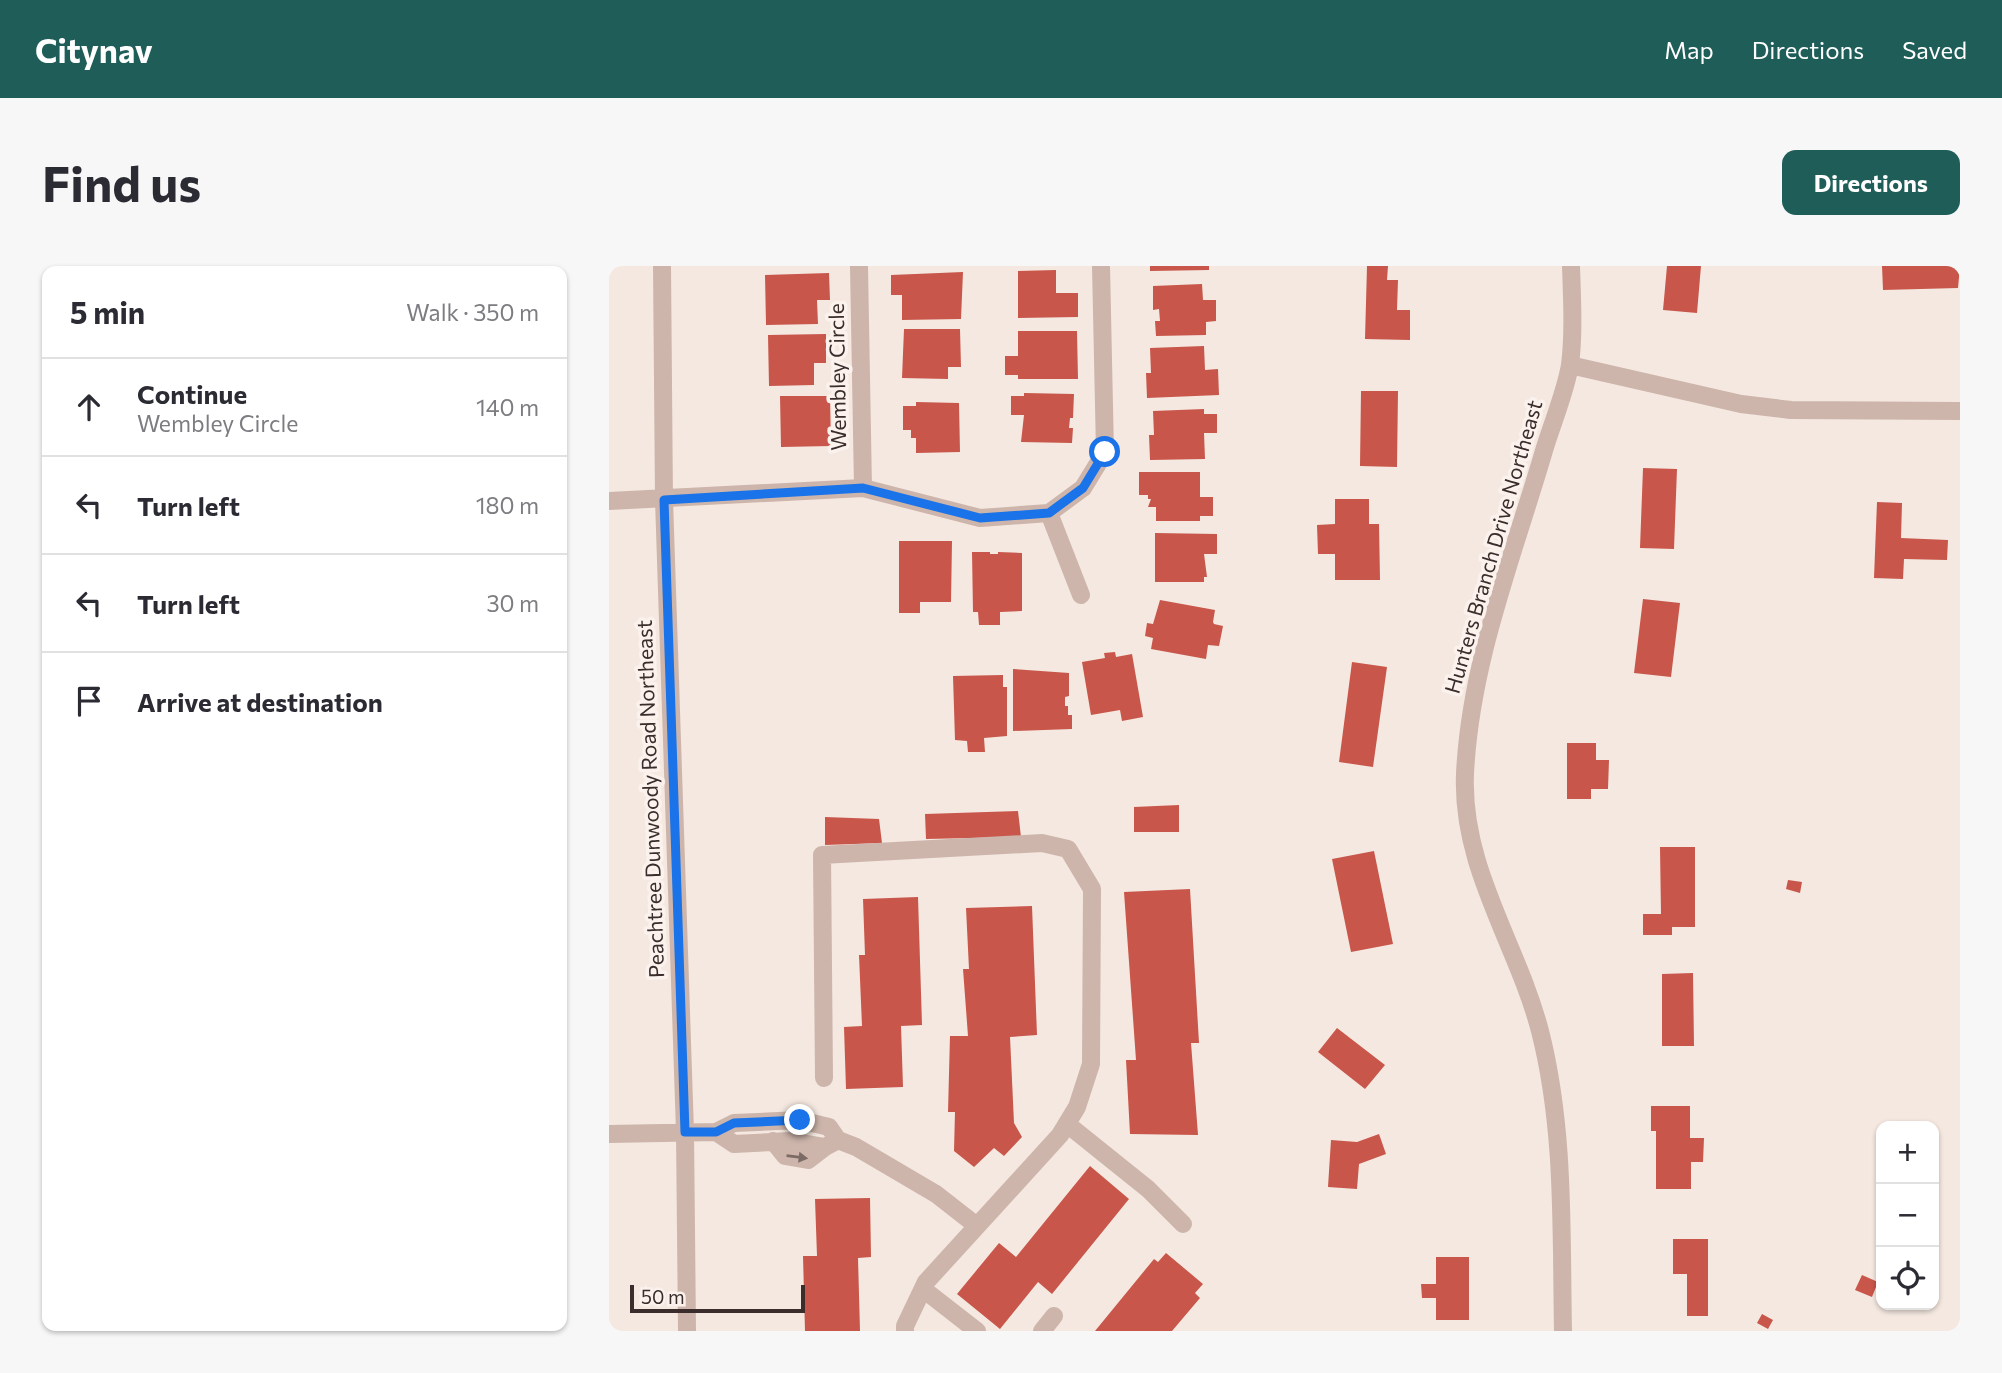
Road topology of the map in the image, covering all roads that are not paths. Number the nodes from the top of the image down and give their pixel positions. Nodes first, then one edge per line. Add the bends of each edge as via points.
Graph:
1 (662, 266) edge
2 (859, 266) edge
3 (1101, 266) edge
4 (1571, 266) edge
5 (1570, 365) junction
6 (1960, 411) edge
7 (863, 488) junction
8 (664, 500) junction
9 (609, 501) edge
10 (1049, 513) junction
11 (1081, 595) dead end
12 (824, 1078) dead end
13 (1067, 1124) junction
14 (685, 1132) junction
15 (716, 1132) junction
16 (609, 1133) edge
17 (832, 1144) junction
18 (1183, 1224) dead end
19 (977, 1226) junction
20 (923, 1289) junction
21 (1055, 1316) dead end
22 (687, 1331) edge
23 (905, 1331) edge
24 (977, 1331) edge
25 (1042, 1331) edge
26 (1563, 1331) edge

1 - 8 street, Peachtree Dunwoody Road Northeast
2 - 7 street, Wembley Circle
3 - 10 street via 1105,452 1083,488
4 - 5 street, Hunters Branch Drive Northeast
5 - 6 street via 1741,404 1791,410
5 - 26 street, Hunters Branch Drive Northeast via 1482,661 1465,776 1474,856 1539,1028 1552,1085 1559,1143
7 - 8 street
7 - 10 street via 980,518
8 - 9 street
8 - 14 street, Peachtree Dunwoody Road Northeast
10 - 11 street
12 - 13 street via 823,855 1042,843 1068,849 1092,889 1091,1063
13 - 18 street via 1148,1189
13 - 19 street
14 - 15 street
14 - 16 street
14 - 22 street, Peachtree Dunwoody Road Northeast
15 -> 17 street via 734,1144
15 - 17 street via 734,1123 800,1120 829,1127
17 - 19 street via 856,1146 936,1194
19 - 20 street
20 - 23 street
20 - 24 street
21 - 25 street

